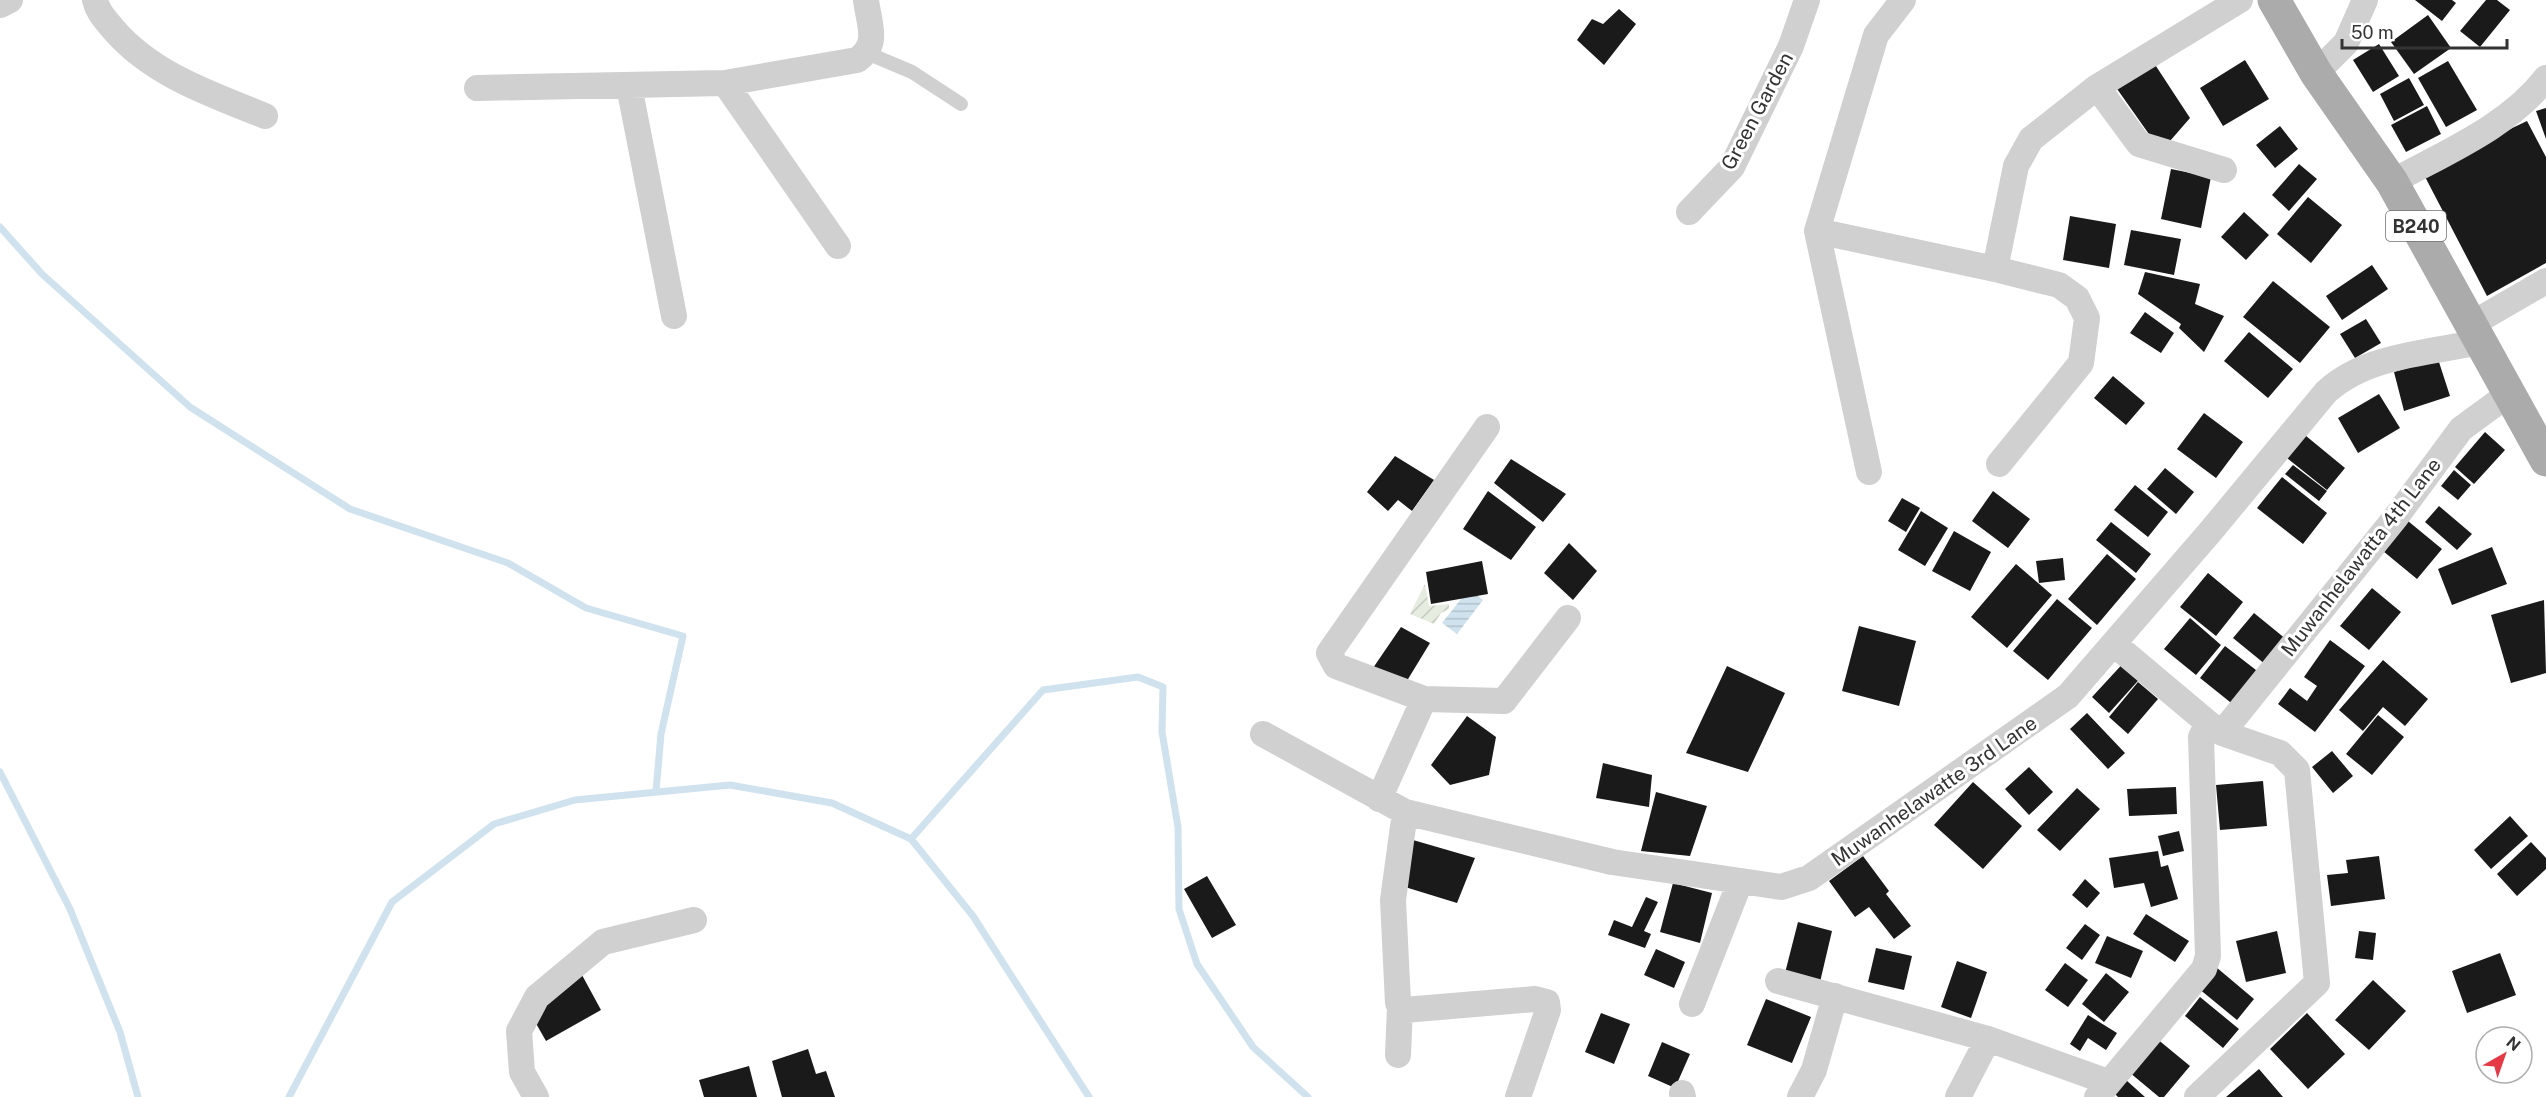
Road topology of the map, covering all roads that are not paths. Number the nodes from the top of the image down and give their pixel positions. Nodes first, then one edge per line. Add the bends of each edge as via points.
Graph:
1 (10, 0) edge
2 (95, 0) edge
3 (866, 0) edge
4 (1807, 0) edge
5 (1903, 0) edge
6 (2240, 0) edge
7 (2274, 0) edge
8 (2365, 0) edge
9 (0, 5) edge
10 (867, 53) junction
11 (2316, 73) junction
12 (2546, 78) edge
13 (725, 83) junction
14 (629, 86) junction
15 (2097, 87) junction
16 (477, 88) dead end
17 (961, 104) dead end
18 (265, 116) dead end
19 (2224, 170) dead end
20 (2392, 182) junction
21 (1689, 212) dead end
22 (1817, 231) junction
23 (838, 246) dead end
24 (1995, 269) junction
25 (2546, 281) edge
26 (674, 316) dead end
27 (2475, 333) junction
28 (2510, 393) junction
29 (1487, 427) dead end
30 (2541, 441) edge
31 (1999, 464) dead end
32 (1869, 472) dead end
33 (1568, 618) dead end
34 (2114, 644) junction
35 (1424, 699) junction
36 (2215, 728) junction
37 (1263, 734) dead end
38 (1379, 799) junction
39 (1405, 812) junction
40 (1740, 882) junction
41 (694, 920) dead end
42 (1778, 981) dead end
43 (1835, 996) junction
44 (1692, 1004) dead end
45 (1400, 1007) junction
46 (1988, 1039) junction
47 (1398, 1055) dead end
48 (2103, 1089) edge
49 (536, 1097) edge
50 (1518, 1097) edge
51 (1800, 1097) edge
52 (1958, 1097) edge
53 (2197, 1097) edge

1 - 9 street
2 - 18 street via 98,11 131,49 184,82
3 - 10 street via 872,44
4 - 21 street, Green Garden via 1791,46 1731,167
5 - 22 street via 1876,35
6 - 15 street
7 - 11 main road, B240
8 - 11 street via 2346,43
10 - 13 street via 857,60
10 - 17 lane via 912,72
11 - 20 main road, B240
12 - 20 street via 2530,98 2499,123
13 - 14 street
13 - 23 street
14 - 16 street
14 - 26 street
15 - 19 street via 2139,144
15 - 24 street via 2031,139 2016,166
20 - 27 main road, B240
22 - 24 street
22 - 32 street
24 - 31 street via 2059,285 2077,298 2087,318 2081,363
25 - 27 street, Muwanhelawatte 3rd Lane
27 - 28 main road, B240
27 - 34 street, Muwanhelawatte 3rd Lane via 2367,365 2340,380
28 - 30 main road, B240
28 - 36 street, Muwanhelawatta 4th Lane via 2461,429 2396,517
29 - 35 street via 1329,653 1335,666
33 - 35 street via 1504,701
34 - 36 street
34 - 40 street, Muwanhelawatte 3rd Lane via 2059,704 1809,878 1781,887
35 - 38 street
36 - 48 street, Muwanhelawatta 4th Lane via 2201,737 2208,956 2204,969
36 - 53 street via 2280,753 2297,770 2316,983
37 - 38 street, Muwanhelawatte 3rd Lane
38 - 39 street, Muwanhelawatte 3rd Lane
39 - 40 street, Muwanhelawatte 3rd Lane via 1612,862
39 - 45 street via 1393,900
40 - 44 street
41 - 49 street via 603,942 537,997 519,1031 522,1072
42 - 43 street
43 - 46 street
43 - 51 street via 1814,1070
45 - 47 street
45 - 50 street via 1404,1010 1535,999 1546,1002 1548,1010
46 - 48 street
46 - 52 street

